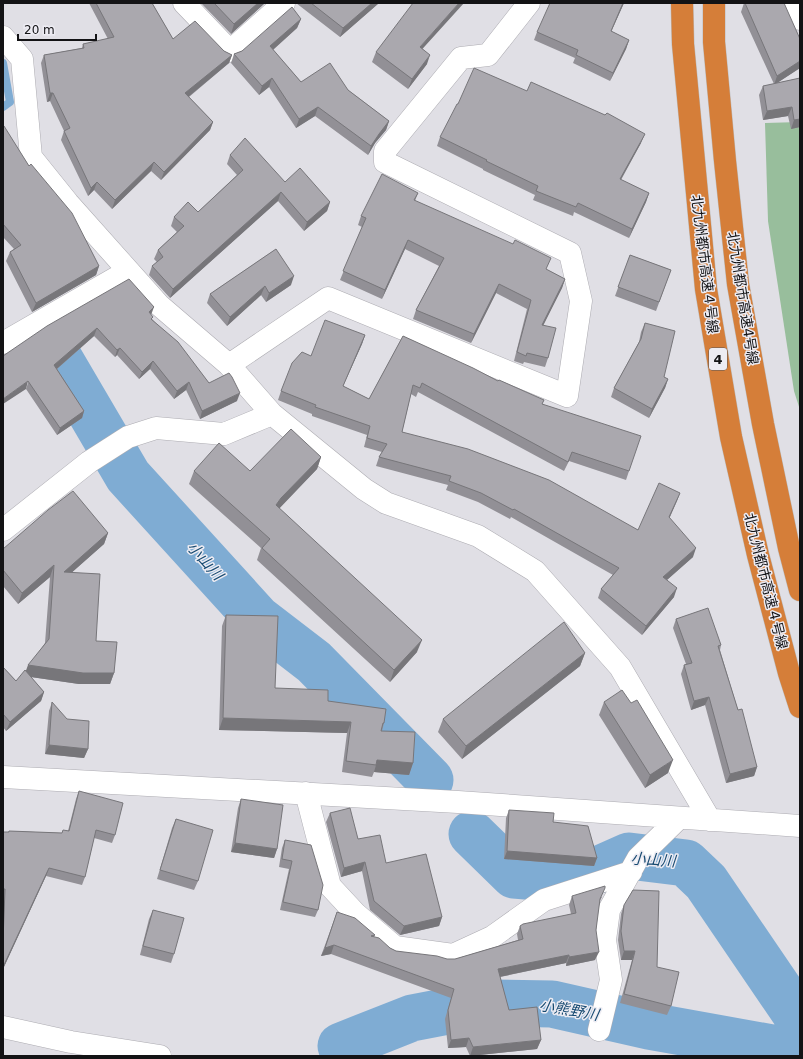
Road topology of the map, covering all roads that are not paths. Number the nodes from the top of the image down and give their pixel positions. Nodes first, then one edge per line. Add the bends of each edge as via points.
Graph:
1 (184, 3) edge
2 (284, 3) edge
3 (529, 3) edge
4 (682, 3) edge
5 (714, 3) edge
6 (793, 3) edge
7 (800, 19) edge
8 (3, 37) edge
9 (128, 271) junction
10 (3, 343) edge
11 (229, 365) junction
12 (272, 414) junction
13 (3, 530) edge
14 (800, 590) edge
15 (800, 707) edge
16 (3, 776) edge
17 (306, 793) junction
18 (679, 818) junction
19 (710, 820) junction
20 (800, 826) edge
21 (631, 872) junction
22 (3, 1028) edge
23 (599, 1030) dead end
24 (160, 1056) edge

1 - 2 street via 230,51
3 - 11 street via 488,55 461,58 385,151 385,162 570,253 581,301 567,396 328,298
4 - 15 highway, 北九州都市高速４号線 / 4 via 683,44 706,289 731,437 758,555
5 - 14 highway, 北九州都市高速4号線 via 714,42 738,284 768,447
6 - 7 street
8 - 9 street via 22,59 31,157
9 - 10 street
9 - 11 street via 159,305
11 - 12 street
12 - 13 street via 224,434 156,428 128,437 89,462
12 - 19 street via 364,489 386,503 478,536 535,571 620,667
16 - 17 street
17 - 18 street
17 - 21 street via 330,886 356,914 395,947 453,955 492,937 544,900
18 - 19 street
18 - 21 street via 638,858
19 - 20 street
21 - 23 street via 610,910 605,940 611,980
22 - 24 street

